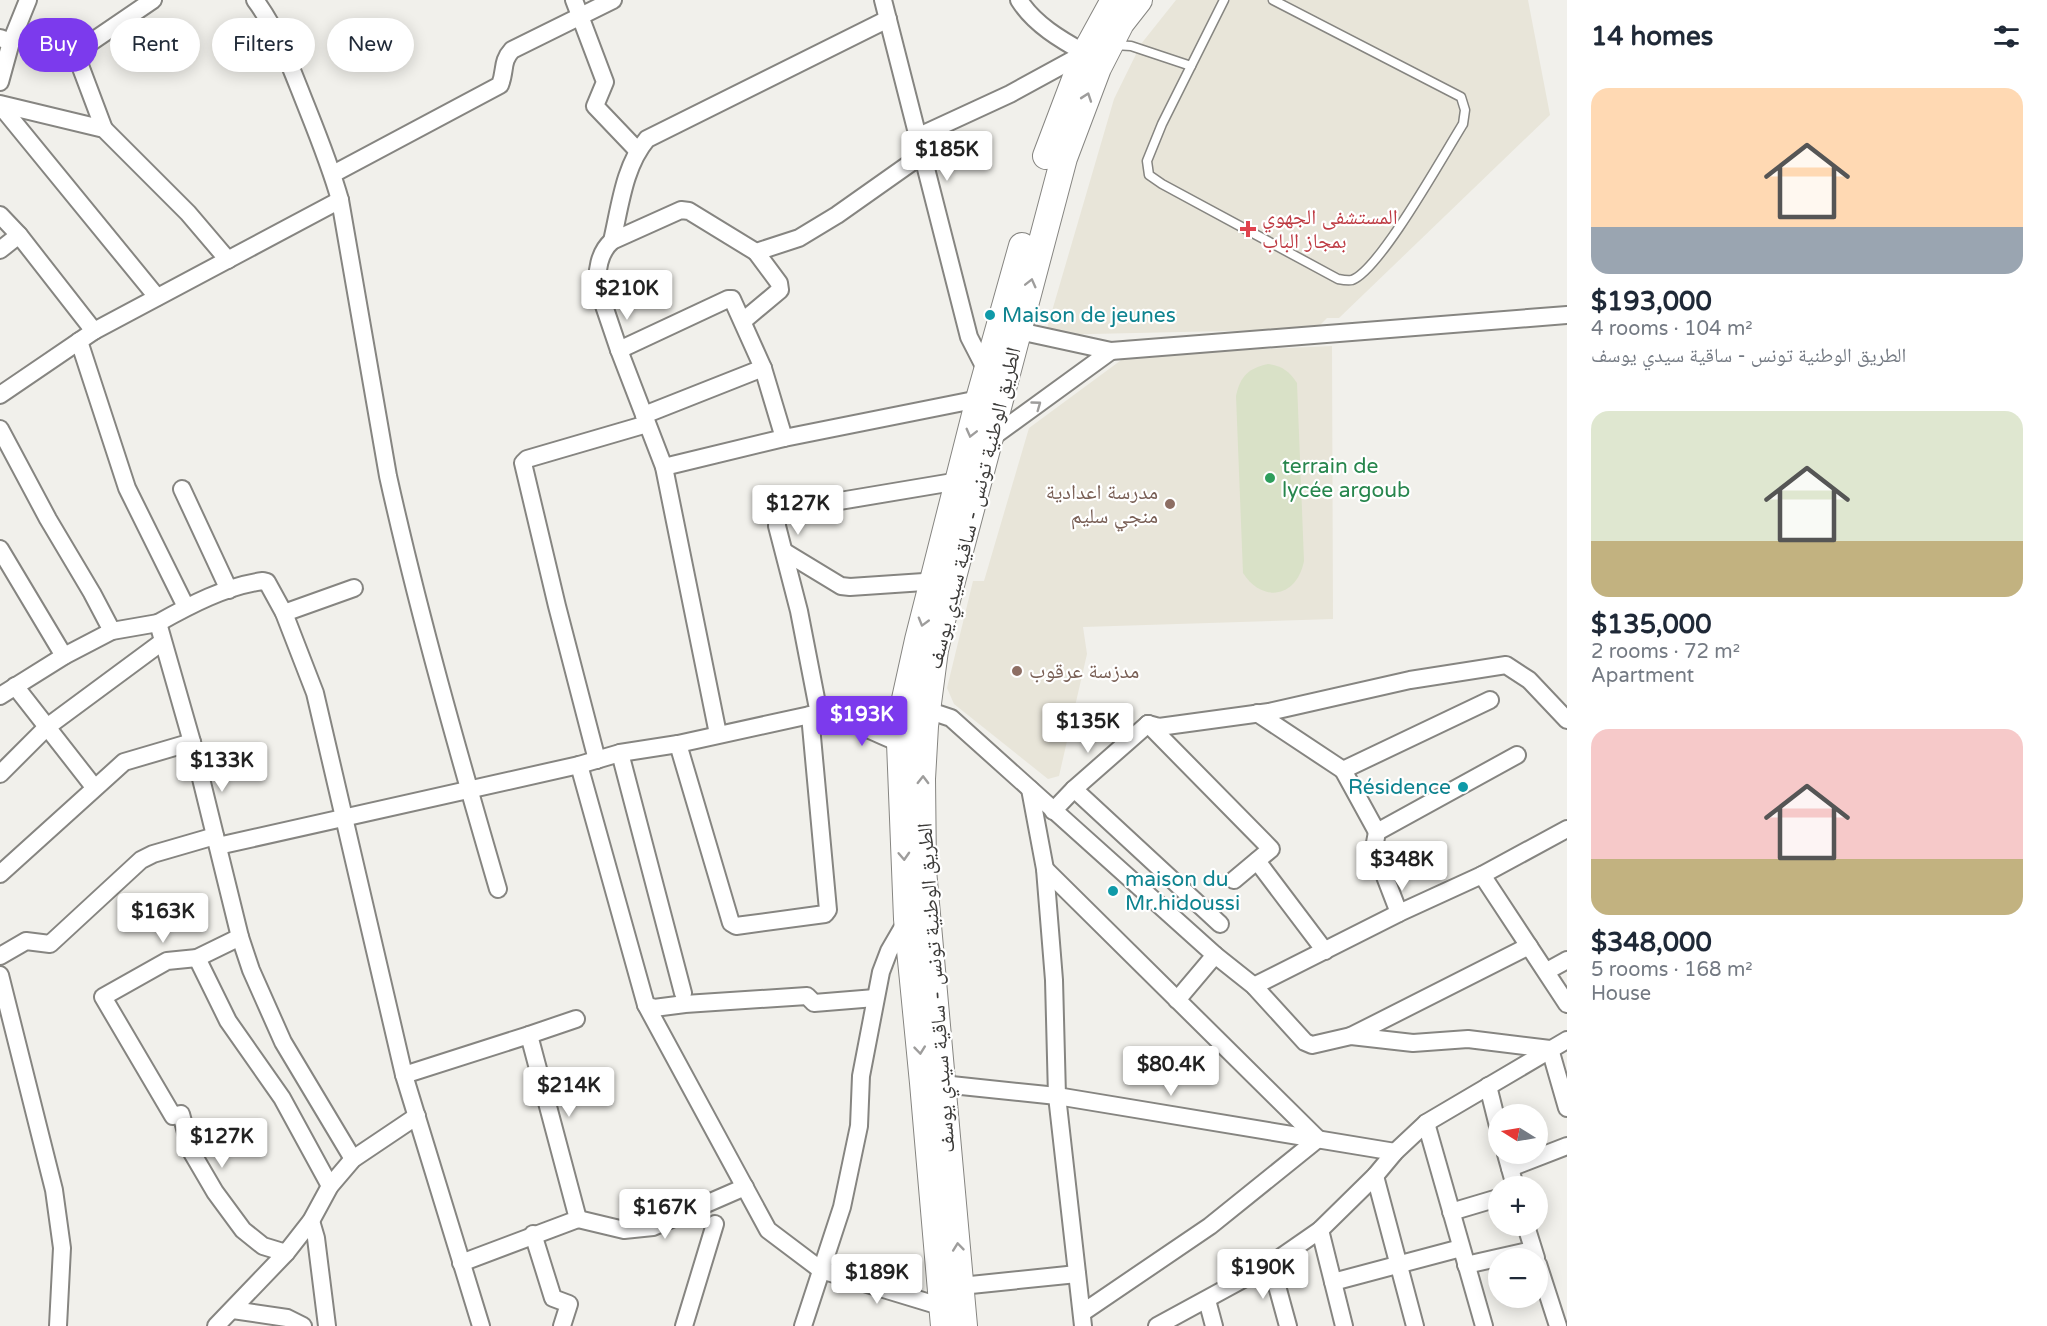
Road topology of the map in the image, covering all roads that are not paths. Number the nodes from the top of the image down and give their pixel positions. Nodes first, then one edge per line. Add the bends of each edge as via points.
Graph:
1 (28, 0) edge
2 (153, 0) edge
3 (255, 0) edge
4 (574, 0) edge
5 (613, 0) edge
6 (884, 0) edge
7 (1019, 0) edge
8 (1114, 0) edge
9 (1139, 0) edge
10 (1224, 0) edge
11 (1273, 0) edge
12 (580, 17) junction
13 (888, 19) junction
14 (6, 40) edge
15 (1109, 44) junction
16 (1085, 53) junction
17 (1191, 66) junction
18 (0, 82) edge
19 (0, 104) edge
20 (104, 129) junction
21 (919, 136) junction
22 (637, 150) junction
23 (922, 155) junction
24 (333, 174) junction
25 (340, 200) junction
26 (0, 215) edge
27 (19, 235) junction
28 (612, 241) junction
29 (0, 250) edge
30 (756, 252) junction
31 (228, 260) junction
32 (157, 297) junction
33 (1567, 315) edge
34 (743, 321) junction
35 (94, 331) junction
36 (1019, 331) junction
37 (79, 341) junction
38 (619, 350) junction
39 (1111, 351) junction
40 (763, 368) junction
41 (987, 372) junction
42 (0, 395) edge
43 (979, 399) junction
44 (646, 420) junction
45 (0, 429) edge
46 (784, 438) junction
47 (990, 439) junction
48 (664, 467) junction
49 (959, 481) junction
50 (182, 489) dead end
51 (0, 549) edge
52 (785, 552) junction
53 (950, 555) junction
54 (933, 584) junction
55 (354, 588) dead end
56 (229, 590) junction
57 (186, 607) junction
58 (284, 613) junction
59 (158, 623) junction
60 (112, 631) junction
61 (162, 642) junction
62 (64, 657) junction
63 (15, 686) junction
64 (0, 696) edge
65 (1490, 700) dead end
66 (915, 709) junction
67 (1257, 713) junction
68 (814, 715) junction
69 (838, 718) junction
70 (1567, 720) edge
71 (1148, 724) junction
72 (48, 728) junction
73 (718, 734) junction
74 (192, 742) junction
75 (900, 743) junction
76 (678, 744) junction
77 (620, 753) junction
78 (1517, 755) dead end
79 (597, 760) junction
80 (579, 765) junction
81 (1344, 770) junction
82 (0, 774) edge
83 (94, 787) junction
84 (469, 789) junction
85 (1030, 789) junction
86 (1074, 789) junction
87 (1053, 811) junction
88 (344, 819) junction
89 (1567, 829) edge
90 (1377, 832) junction
91 (216, 841) junction
92 (1257, 861) junction
93 (1045, 869) junction
94 (0, 874) edge
95 (1482, 875) junction
96 (1234, 880) dead end
97 (498, 889) dead end
98 (1399, 913) junction
99 (907, 920) junction
100 (1220, 924) dead end
101 (240, 937) junction
102 (1529, 946) junction
103 (1325, 951) junction
104 (1215, 955) junction
105 (0, 956) edge
106 (197, 958) junction
107 (1567, 960) edge
108 (1547, 971) junction
109 (0, 975) edge
110 (1254, 986) junction
111 (683, 993) dead end
112 (875, 998) junction
113 (1176, 1000) junction
114 (1567, 1004) edge
115 (646, 1005) junction
116 (576, 1019) dead end
117 (529, 1035) junction
118 (1351, 1036) junction
119 (1567, 1041) edge
120 (1550, 1049) junction
121 (404, 1075) junction
122 (942, 1084) junction
123 (1488, 1086) junction
124 (1057, 1096) junction
125 (1492, 1104) edge
126 (1567, 1108) edge
127 (417, 1116) junction
128 (1426, 1123) junction
129 (1318, 1139) junction
130 (1567, 1146) edge
131 (1548, 1151) edge
132 (1395, 1152) junction
133 (353, 1159) junction
134 (1375, 1176) junction
135 (330, 1186) junction
136 (745, 1187) junction
137 (1488, 1201) edge
138 (1451, 1212) junction
139 (578, 1219) junction
140 (311, 1221) junction
141 (715, 1224) dead end
142 (1320, 1230) junction
143 (533, 1234) junction
144 (1461, 1248) junction
145 (286, 1253) junction
146 (1488, 1262) edge
147 (461, 1263) junction
148 (1270, 1264) junction
149 (1399, 1264) junction
150 (1466, 1265) junction
151 (821, 1270) junction
152 (1077, 1274) junction
153 (1333, 1282) junction
154 (961, 1286) junction
155 (1548, 1292) edge
156 (1207, 1300) junction
157 (233, 1310) junction
158 (944, 1316) edge
159 (1083, 1319) edge
160 (1559, 1324) edge
161 (58, 1326) edge
162 (216, 1326) edge
163 (303, 1326) edge
164 (327, 1326) edge
165 (481, 1326) edge
166 (562, 1326) edge
167 (684, 1326) edge
168 (803, 1326) edge
169 (964, 1326) edge
170 (1157, 1326) edge
171 (1214, 1326) edge
172 (1288, 1326) edge
173 (1344, 1326) edge
174 (1415, 1326) edge
175 (1484, 1326) edge

1 - 14 street
2 - 20 street via 81,49 78,60
3 - 24 street via 287,58
4 - 12 street
5 - 12 street
6 - 13 street
7 - 16 street via 1028,14
8 - 16 main road, الطريق الوطنية تونس - ساقية سيدي يوسف
9 - 15 main road, الطريق الوطنية تونس - ساقية سيدي يوسف
10 - 17 lane
11 - 17 lane via 1461,97 1465,110 1462,124 1385,249 1359,276 1338,279 1149,175 1147,161
12 - 22 street via 605,82 596,106
12 - 24 street via 512,50 505,58 500,85
13 - 21 street
13 - 22 street via 647,139
14 - 18 street
15 - 17 lane via 1131,46
36 -> 15 main road, الطريق الوطنية تونس - ساقية سيدي يوسف via 1064,158
16 - 21 street via 1010,94
16 - 41 main road, الطريق الوطنية تونس - ساقية سيدي يوسف via 1045,159
19 - 20 street
19 - 32 street
20 - 31 street via 188,213
21 - 23 street
22 - 28 street
23 - 30 street via 799,238
23 - 41 street via 969,337
24 - 25 street
25 - 31 street
25 - 84 street via 388,476
26 - 27 street
27 - 29 street
27 - 35 street
28 - 30 street via 681,210 689,211
28 - 38 street via 605,247 597,278
30 - 34 street via 780,290
31 - 32 street
32 - 35 street
33 - 39 street
34 - 38 street via 728,298
34 - 40 street
35 - 37 street
36 - 39 street
36 - 47 main road, الطريق الوطنية تونس - ساقية سيدي يوسف
37 - 42 street
37 - 57 street via 127,488
38 - 44 street
47 -> 39 street
40 - 44 street
40 - 46 street
41 - 43 main road, الطريق الوطنية تونس - ساقية سيدي يوسف
43 - 46 street
43 -> 49 main road, الطريق الوطنية تونس - ساقية سيدي يوسف
44 - 48 street
44 - 79 street via 523,463
45 - 60 street
46 - 48 street
47 - 53 main road, الطريق الوطنية تونس - ساقية سيدي يوسف
48 - 73 street
49 - 52 street via 792,509 777,517
49 - 53 main road, الطريق الوطنية تونس - ساقية سيدي يوسف
50 - 56 street
51 - 62 street
52 - 54 street via 841,586
52 - 68 street via 799,611
53 - 54 main road, الطريق الوطنية تونس - ساقية سيدي يوسف
53 - 66 main road, الطريق الوطنية تونس - ساقية سيدي يوسف via 935,650
54 -> 66 main road, الطريق الوطنية تونس - ساقية سيدي يوسف
55 - 58 street
56 - 57 street
56 - 58 street via 267,582
57 - 59 street
58 - 88 street via 315,693
59 - 60 street
59 - 61 street
60 - 62 street
61 - 72 street
61 - 74 street
62 - 63 street
63 - 64 street
63 - 72 street
65 - 81 street
66 - 69 street via 885,708
66 - 75 main road, الطريق الوطنية تونس - ساقية سيدي يوسف
66 - 85 street via 951,718
122 -> 66 main road, الطريق الوطنية تونس - ساقية سيدي يوسف via 923,870 922,779
67 - 70 street via 1410,680 1506,665 1530,680
67 - 71 street via 1159,727
67 - 81 street
68 - 69 street
68 - 73 street
68 - 76 street via 828,910 825,914 736,926 731,923
69 - 75 street
71 - 86 street
71 - 92 street via 1270,849
72 - 82 street
72 - 83 street
73 - 76 street
74 - 83 street via 124,762
74 - 91 street
75 -> 99 main road, الطريق الوطنية تونس - ساقية سيدي يوسف
76 - 77 street
77 - 79 street
77 - 111 street
78 - 90 street
79 - 80 street
80 - 84 street
80 - 115 street
81 - 90 street
83 - 94 street
84 - 88 street
84 - 97 street
85 - 87 street
85 - 93 street
86 - 87 street
86 - 100 street
87 - 104 street
88 - 91 street
88 - 121 street
89 - 95 street
90 - 98 street via 1374,848
91 - 101 street
91 - 105 street via 141,860 50,944 26,940
92 - 96 street
92 - 103 street
93 - 113 street
93 - 124 street via 1054,980
95 - 98 street
95 - 102 street
98 - 103 street
99 - 112 street via 889,951
99 -> 158 main road, الطريق الوطنية تونس - ساقية سيدي يوسف
101 - 106 street
101 - 133 street via 283,1042
102 - 108 street
102 - 118 street
103 - 110 street
104 - 110 street
104 - 113 street
106 - 135 street via 228,1021 282,1098
106 - 145 street via 167,961 103,997 173,1116 181,1114 191,1150 215,1192 243,1230 263,1246
107 - 108 street
108 - 114 street
109 - 161 street via 54,1190 62,1248
110 - 118 street via 1305,1042 1312,1045
112 - 115 street via 814,1004 807,996 654,1008
112 - 151 street via 861,1076 859,1126 842,1208
113 - 129 street
115 - 136 street
116 - 117 street
117 - 121 street
117 - 139 street
118 - 120 street via 1413,1043 1468,1039
119 - 120 street
120 - 123 street
120 - 126 street
121 - 127 street
122 - 124 street
154 -> 122 main road, الطريق الوطنية تونس - ساقية سيدي يوسف
123 - 125 street
123 - 128 street
124 - 129 street
124 - 152 street
127 - 133 street
127 - 147 street
128 - 132 street
128 - 138 street
129 - 132 street
129 - 159 street via 1210,1226
130 - 131 street
132 - 134 street
133 - 135 street
134 - 142 street
134 - 149 street
135 - 140 street
136 - 139 street via 653,1227 624,1230
136 - 151 street via 768,1230
137 - 138 street
138 - 144 street
139 - 143 street
140 - 145 street
140 - 164 street
141 - 167 street
142 - 148 street
142 - 153 street
143 - 147 street
143 - 166 street via 553,1298 569,1304
144 - 149 street
144 - 150 street
145 - 157 street
146 - 150 street
147 - 165 street
148 - 156 street
148 - 172 street
149 - 153 street
149 - 174 street
150 - 175 street
151 - 158 street
151 - 168 street
152 - 154 street
152 - 159 street
153 - 173 street
154 - 169 main road, الطريق الوطنية تونس - ساقية سيدي يوسف
155 - 160 street
156 - 170 street
156 - 171 street
157 - 162 street
157 - 163 street via 287,1318

